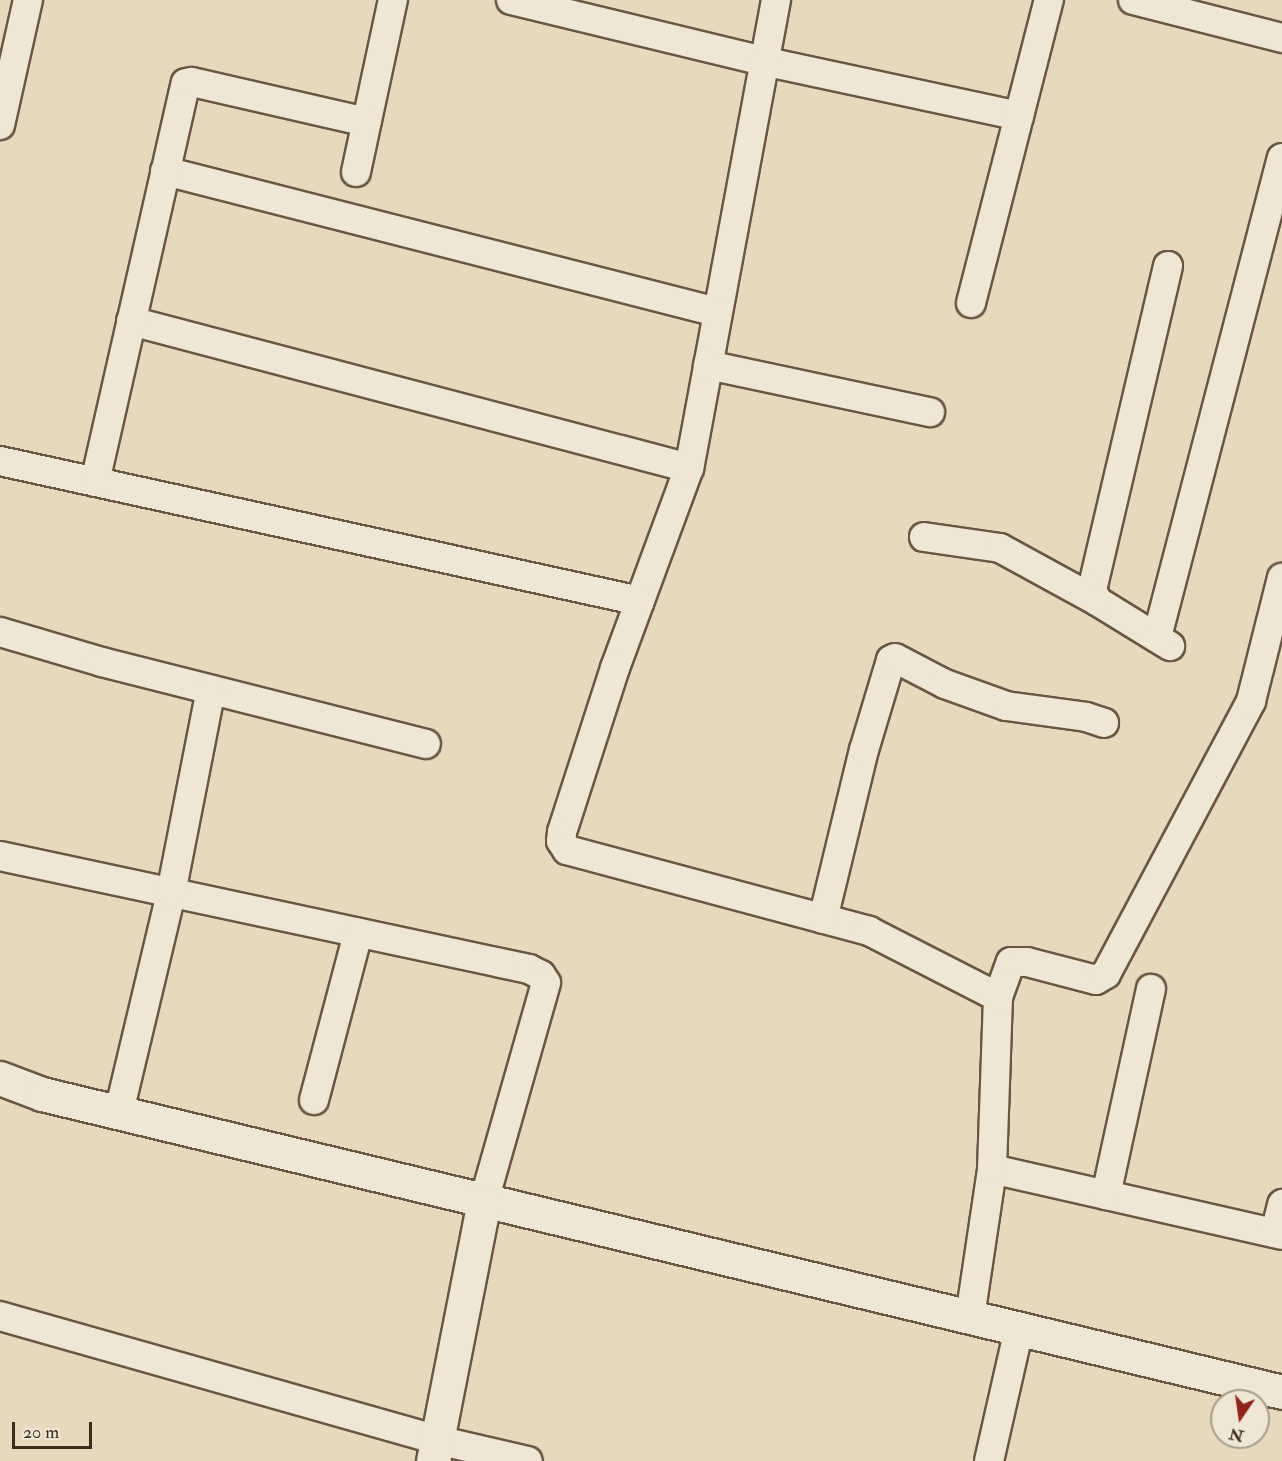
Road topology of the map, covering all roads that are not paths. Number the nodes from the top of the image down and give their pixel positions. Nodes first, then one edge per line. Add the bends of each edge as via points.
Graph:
1 (28, 0) edge
2 (393, 0) edge
3 (511, 0) edge
4 (776, 0) edge
5 (1048, 0) edge
6 (1133, 0) edge
7 (1282, 38) edge
8 (763, 61) junction
9 (1019, 116) junction
10 (366, 122) junction
11 (0, 125) edge
12 (1282, 158) edge
13 (165, 171) junction
14 (356, 172) dead end
15 (1168, 266) dead end
16 (971, 303) dead end
17 (717, 312) junction
18 (131, 321) junction
19 (708, 365) junction
20 (930, 412) dead end
21 (0, 461) edge
22 (689, 468) junction
23 (95, 482) junction
24 (924, 537) dead end
25 (1282, 578) edge
26 (640, 601) junction
27 (1097, 601) junction
28 (0, 632) edge
29 (211, 690) junction
30 (1104, 723) dead end
31 (426, 744) dead end
32 (0, 856) edge
33 (171, 893) junction
34 (823, 919) junction
35 (358, 933) junction
36 (1151, 989) dead end
37 (998, 997) junction
38 (0, 1077) edge
39 (314, 1100) dead end
40 (119, 1112) junction
41 (992, 1169) junction
42 (1106, 1195) junction
43 (484, 1200) junction
44 (1282, 1204) edge
45 (1279, 1234) edge
46 (0, 1316) edge
47 (970, 1317) junction
48 (1019, 1329) junction
49 (1282, 1392) edge
50 (435, 1451) edge
51 (528, 1461) edge
52 (989, 1461) edge

1 - 11 street
2 - 10 street
3 - 8 street
4 - 8 street
5 - 9 street
6 - 7 street
8 - 9 street
8 - 17 street
9 - 16 street
10 - 13 street via 186,83
10 - 14 street
12 - 27 street via 1163,641
13 - 17 street
13 - 18 street
15 - 27 street via 1092,588
17 - 19 street
18 - 22 street
18 - 23 street
19 - 20 street
19 - 22 street
21 - 23 street
22 - 26 street
23 - 26 street
24 - 27 street via 1000,548
25 - 37 street via 1251,701 1106,974 1095,980 1027,962 1011,962
26 - 34 street via 561,841 567,850
28 - 29 street
29 - 31 street
29 - 33 street
30 - 34 street via 1006,706 945,684 899,658 891,660 864,750
32 - 33 street
33 - 35 street
33 - 40 street
34 - 37 street via 869,931
35 - 39 street
35 - 43 street via 530,969 546,983
36 - 42 street
37 - 41 street
38 - 40 street via 42,1094
40 - 43 street
41 - 42 street
41 - 47 street
42 - 45 street
43 - 47 street
43 - 50 street
44 - 45 street
46 - 50 street
47 - 48 street
48 - 49 street
48 - 52 street
50 - 51 street

